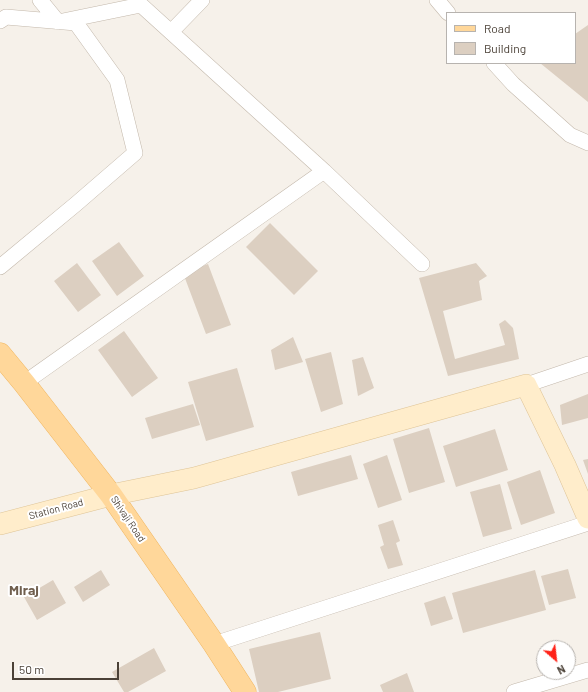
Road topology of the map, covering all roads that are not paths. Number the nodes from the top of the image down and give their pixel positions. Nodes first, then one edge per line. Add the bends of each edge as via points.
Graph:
1 (40, 0) edge
2 (202, 0) edge
3 (437, 0) edge
4 (447, 12) edge
5 (0, 21) edge
6 (58, 22) junction
7 (171, 32) junction
8 (495, 64) edge
9 (588, 143) edge
10 (324, 171) junction
11 (422, 264) dead end
12 (0, 267) edge
13 (0, 354) edge
14 (588, 364) edge
15 (24, 383) junction
16 (526, 385) junction
17 (111, 494) junction
18 (588, 518) edge
19 (588, 523) edge
20 (0, 524) edge
21 (214, 644) junction
22 (588, 670) edge
23 (245, 692) edge
24 (514, 692) edge

1 - 6 street
2 - 7 street
3 - 4 street
5 - 6 street via 6,17
6 - 7 street via 141,5
6 - 12 street via 76,23 117,80 135,153
7 - 10 street
8 - 9 street via 513,84 570,135
10 - 11 street
10 - 15 street
13 - 15 main road, Shivaji Road
14 - 16 street
15 - 17 main road, Shivaji Road
16 - 17 main road, Station Road via 194,478
16 - 18 main road
17 - 20 main road, Station Road
17 - 21 main road, Shivaji Road
19 - 21 street
21 - 23 main road, Shivaji Road
22 - 24 street

